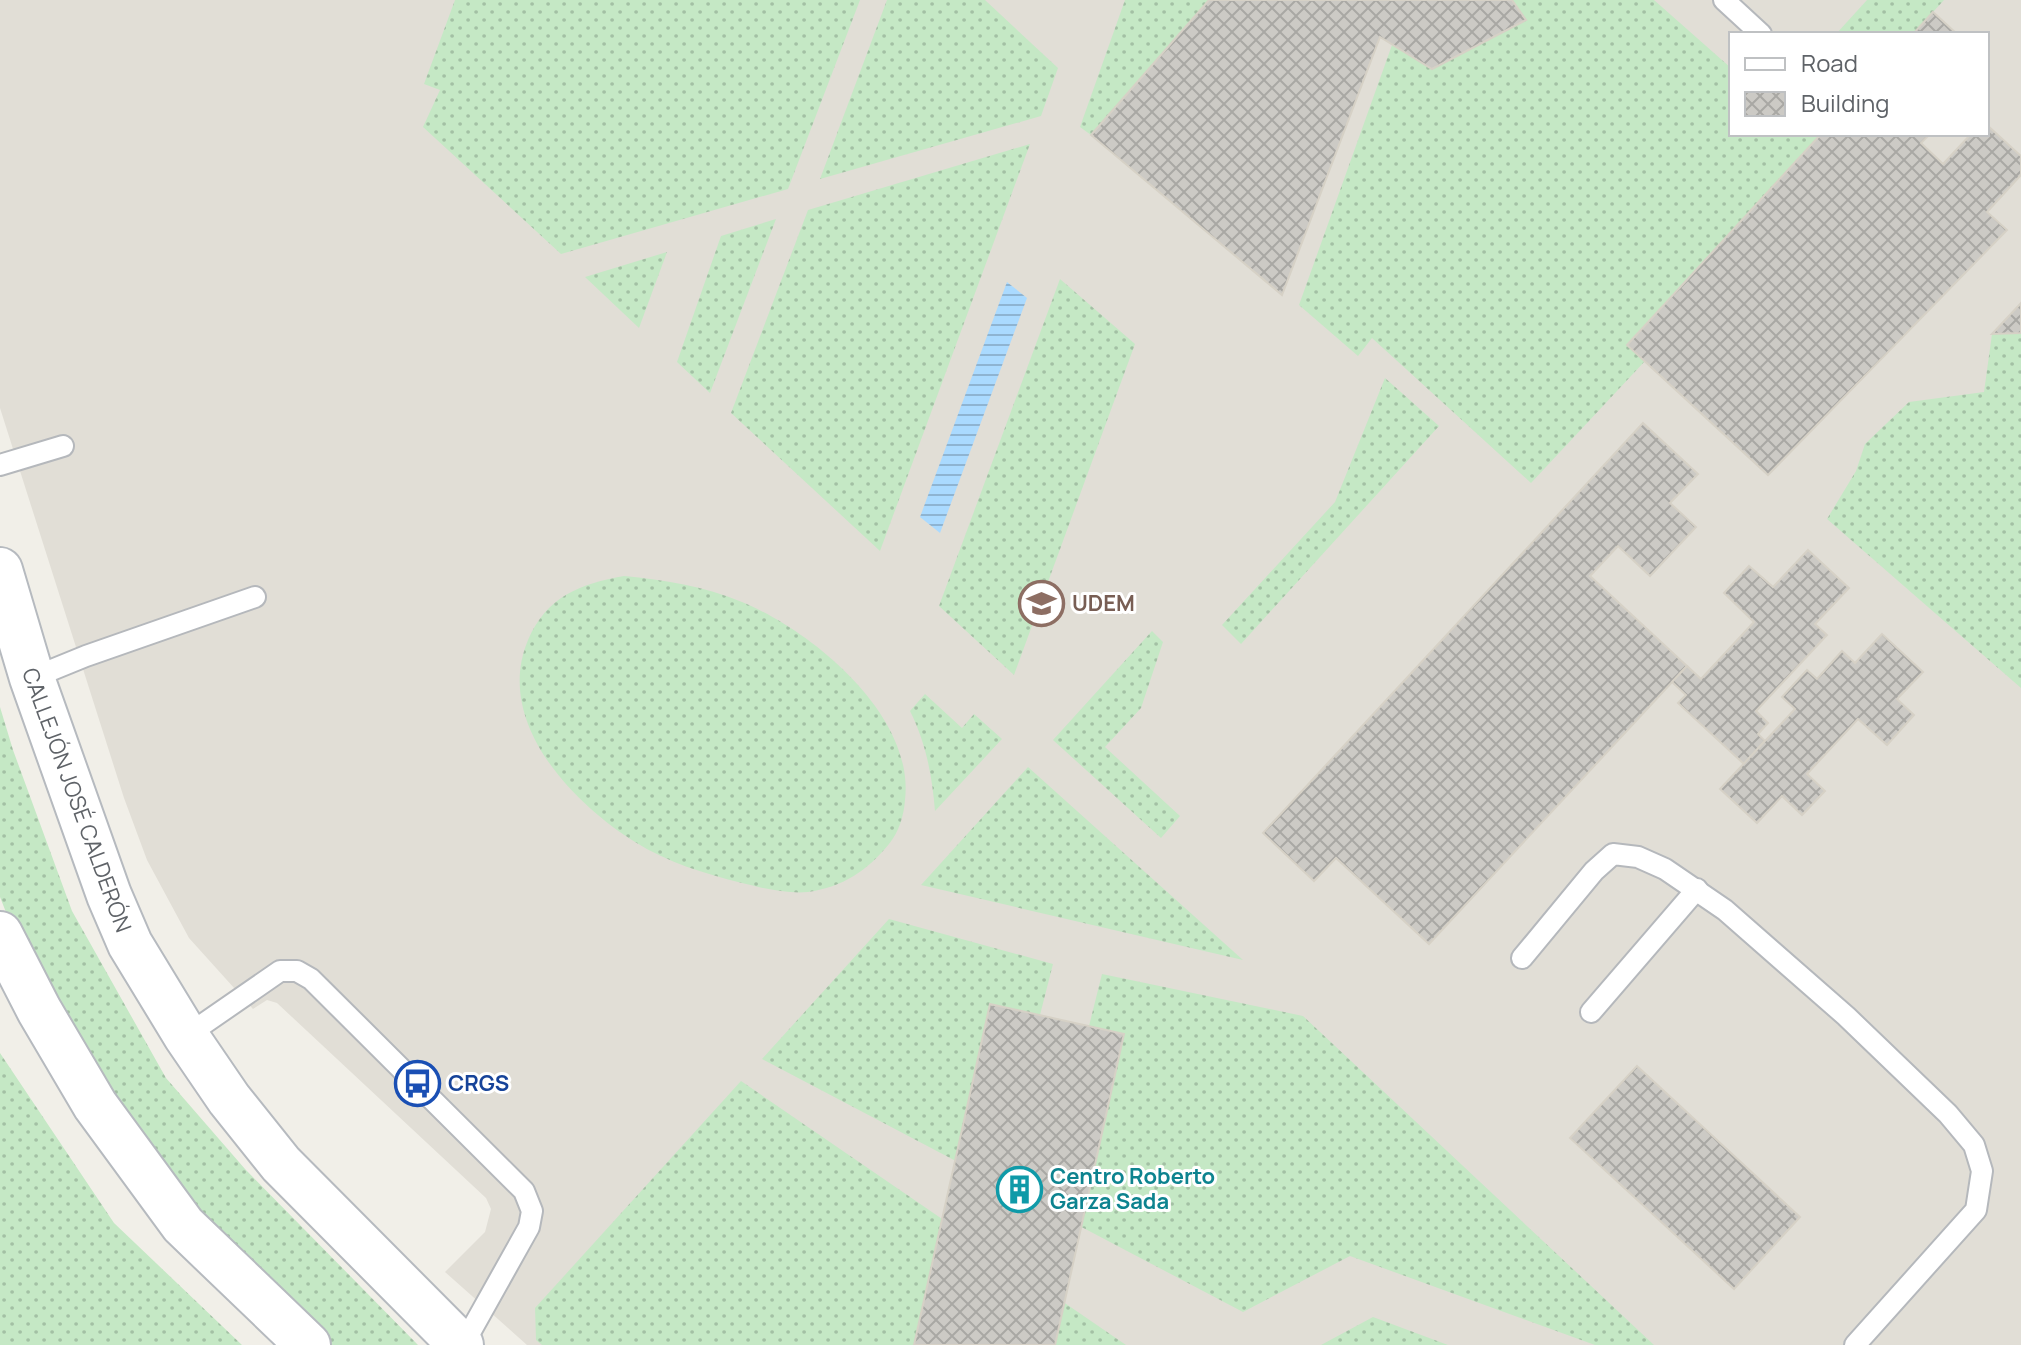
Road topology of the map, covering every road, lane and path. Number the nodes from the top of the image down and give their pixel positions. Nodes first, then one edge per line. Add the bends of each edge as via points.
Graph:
1 (1724, 0) edge
2 (1759, 32) edge
3 (63, 446) dead end
4 (0, 465) edge
5 (0, 570) edge
6 (255, 597) dead end
7 (32, 678) junction
8 (1697, 889) junction
9 (0, 934) edge
10 (1522, 958) dead end
11 (1591, 1012) dead end
12 (186, 1036) junction
13 (308, 1345) edge
14 (462, 1345) edge
15 (1855, 1345) edge

1 - 2 lane
3 - 4 lane
5 - 7 main road, CALLEJÓN JOSÉ CALDERÓN
6 - 7 lane
7 - 12 main road, CALLEJÓN JOSÉ CALDERÓN via 124,932
8 - 10 lane via 1638,857 1613,854
8 - 11 lane
8 - 15 lane via 1846,1016 1974,1145 1982,1171 1976,1210
9 - 13 main road via 95,1105 183,1225
12 - 14 main road, CALLEJÓN JOSÉ CALDERÓN via 281,1164
12 - 14 lane via 280,971 297,971 524,1191 532,1211 529,1227

